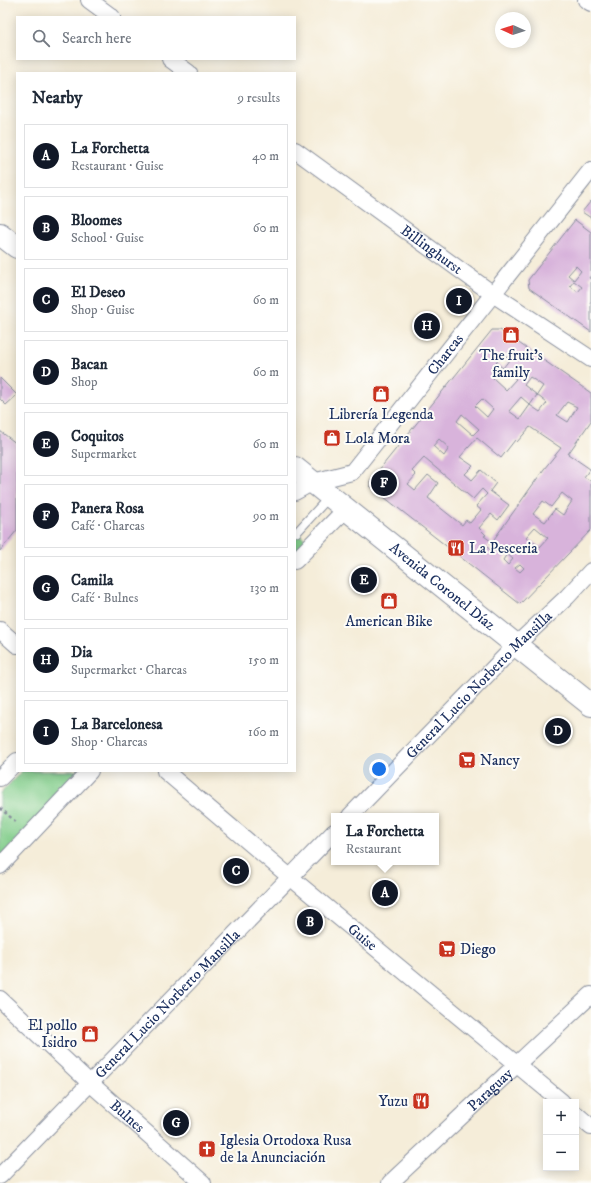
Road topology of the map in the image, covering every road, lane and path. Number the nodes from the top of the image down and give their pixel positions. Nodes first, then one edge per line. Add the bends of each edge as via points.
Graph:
1 (89, 0) edge
2 (586, 0) edge
3 (591, 3) edge
4 (111, 16) edge
5 (171, 60) edge
6 (188, 72) edge
7 (296, 151) edge
8 (591, 170) edge
9 (0, 234) edge
10 (16, 246) edge
11 (493, 294) junction
12 (591, 359) edge
13 (296, 470) edge
14 (304, 487) edge
15 (338, 502) junction
16 (297, 532) dead end
17 (296, 560) edge
18 (591, 571) edge
19 (0, 630) edge
20 (16, 643) edge
21 (516, 645) junction
22 (591, 705) edge
23 (16, 762) edge
24 (89, 772) edge
25 (166, 772) edge
26 (0, 778) edge
27 (353, 813) edge
28 (331, 835) edge
29 (0, 866) edge
30 (290, 878) junction
31 (591, 995) edge
32 (0, 999) edge
33 (517, 1064) junction
34 (90, 1084) junction
35 (558, 1099) edge
36 (579, 1117) edge
37 (591, 1127) edge
38 (0, 1176) edge
39 (203, 1183) edge
40 (390, 1183) edge

1 - 4 street
2 - 3 street
5 - 6 street
7 - 11 street, Billinghurst
8 - 11 street, Charcas
9 - 10 main road
11 - 12 street, Billinghurst
11 - 14 street, Charcas via 352,472
13 - 14 main road, Avenida Coronel Díaz
14 - 15 main road, Avenida Coronel Díaz
15 - 16 lane
15 - 17 street
15 - 21 main road, Avenida Coronel Díaz
18 - 21 street, General Lucio Norberto Mansilla
19 - 20 street
21 - 22 main road, Avenida Coronel Díaz
21 - 27 street, General Lucio Norberto Mansilla
23 - 26 street
24 - 29 street
25 - 30 street, Guise
28 - 30 street, General Lucio Norberto Mansilla
30 - 33 street, Guise
30 - 34 street, General Lucio Norberto Mansilla
31 - 33 street, Paraguay
32 - 34 street, Bulnes
33 - 35 street, Guise
33 - 40 street, Paraguay
34 - 38 street, General Lucio Norberto Mansilla
34 - 39 street, Bulnes
36 - 37 street

